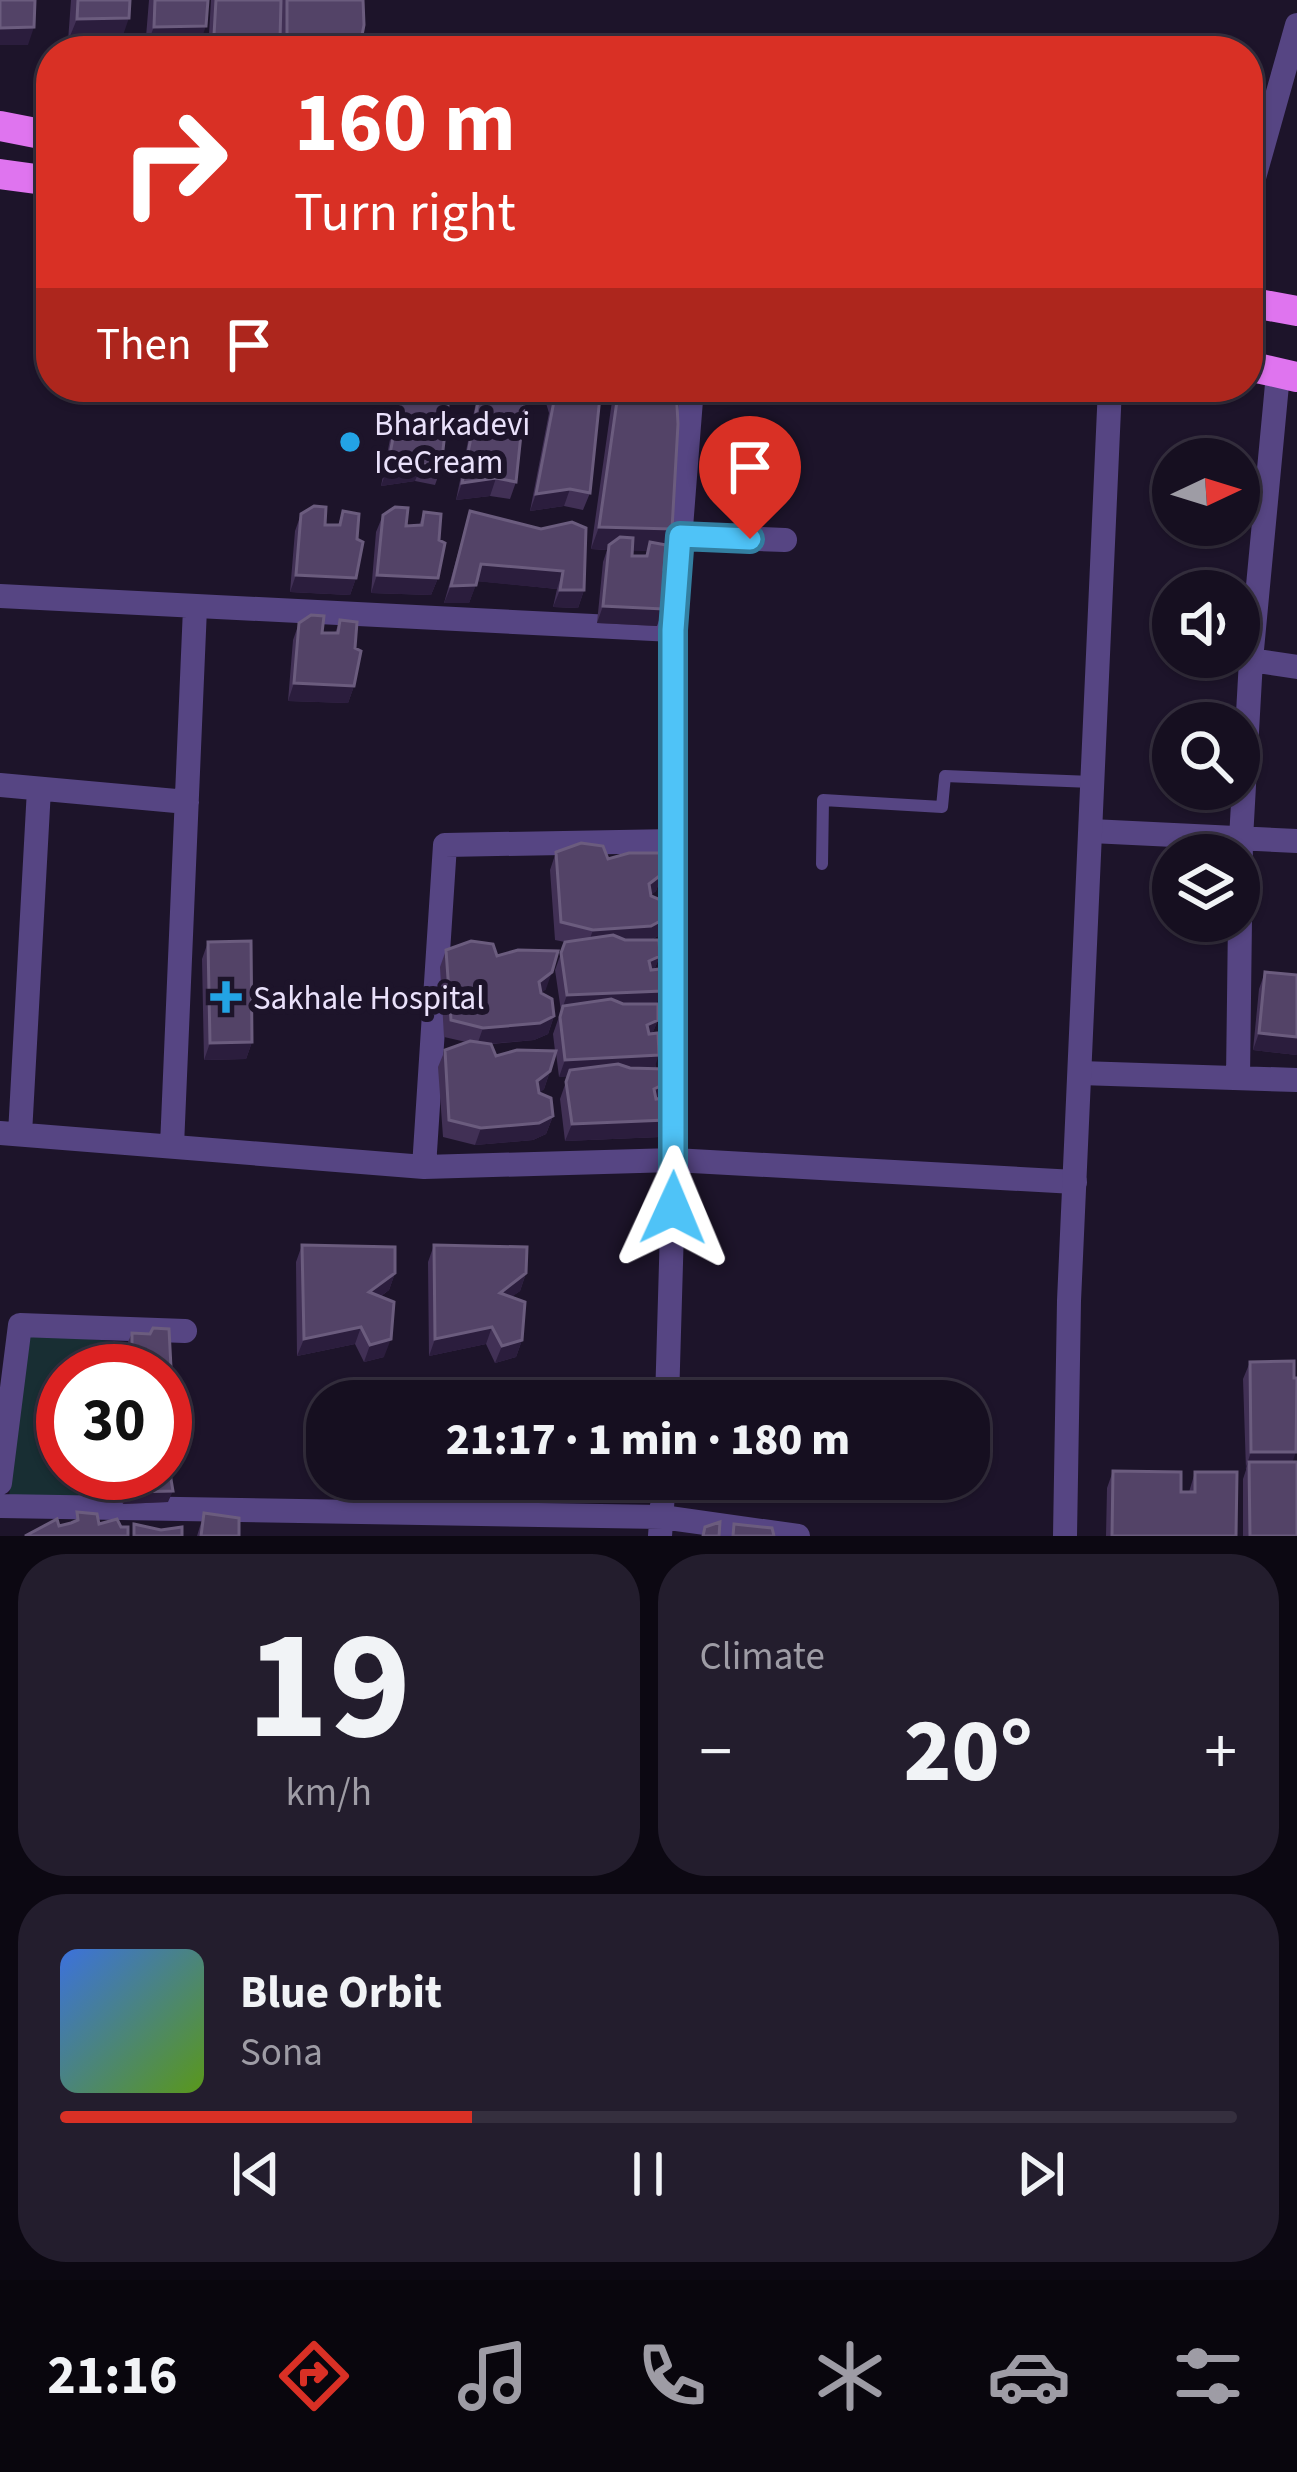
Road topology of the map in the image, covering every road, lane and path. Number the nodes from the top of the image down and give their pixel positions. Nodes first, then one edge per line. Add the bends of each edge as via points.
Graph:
1 (1297, 25) edge
2 (0, 126) edge
3 (36, 133) edge
4 (1263, 146) edge
5 (0, 174) edge
6 (36, 179) edge
7 (1263, 305) edge
8 (1297, 311) edge
9 (1274, 372) edge
10 (691, 402) edge
11 (1109, 402) edge
12 (680, 536) junction
13 (784, 540) dead end
14 (1258, 570) edge
15 (0, 596) edge
16 (195, 608) junction
17 (673, 630) junction
18 (1260, 661) edge
19 (1297, 667) edge
20 (1250, 678) edge
21 (1094, 782) junction
22 (0, 785) edge
23 (39, 789) junction
24 (187, 802) junction
25 (1091, 831) junction
26 (1155, 834) edge
27 (1241, 834) edge
28 (1260, 839) edge
29 (1297, 841) edge
30 (674, 842) junction
31 (822, 865) dead end
32 (1240, 942) edge
33 (1080, 1073) junction
34 (1238, 1078) junction
35 (1297, 1080) edge
36 (10, 1134) edge
37 (172, 1146) junction
38 (674, 1160) junction
39 (424, 1167) junction
40 (1075, 1182) junction
41 (185, 1331) dead end
42 (668, 1380) edge
43 (0, 1483) edge
44 (0, 1506) edge
45 (661, 1526) edge
46 (798, 1536) edge
47 (1065, 1536) edge

1 - 4 street
2 - 3 main road
5 - 6 main road
7 - 8 main road
9 - 14 street
10 - 12 street
11 - 21 street
12 - 13 street
12 - 17 street
15 - 16 street
16 - 17 street
16 - 24 street
17 - 30 street
18 - 19 street
20 - 27 street
21 - 25 street
21 - 31 lane via 945,776 942,807 824,800
22 - 23 street
23 - 24 street
23 - 36 street
24 - 37 street
25 - 26 street
25 - 33 street
28 - 29 street
30 - 38 street
30 - 39 street via 445,845
32 - 34 street
33 - 34 street
33 - 40 street
34 - 35 street
36 - 37 street
37 - 39 street
38 - 39 street
38 - 40 street
38 - 42 street
40 - 47 street
41 - 43 street via 20,1325
44 - 45 street
45 - 46 street

